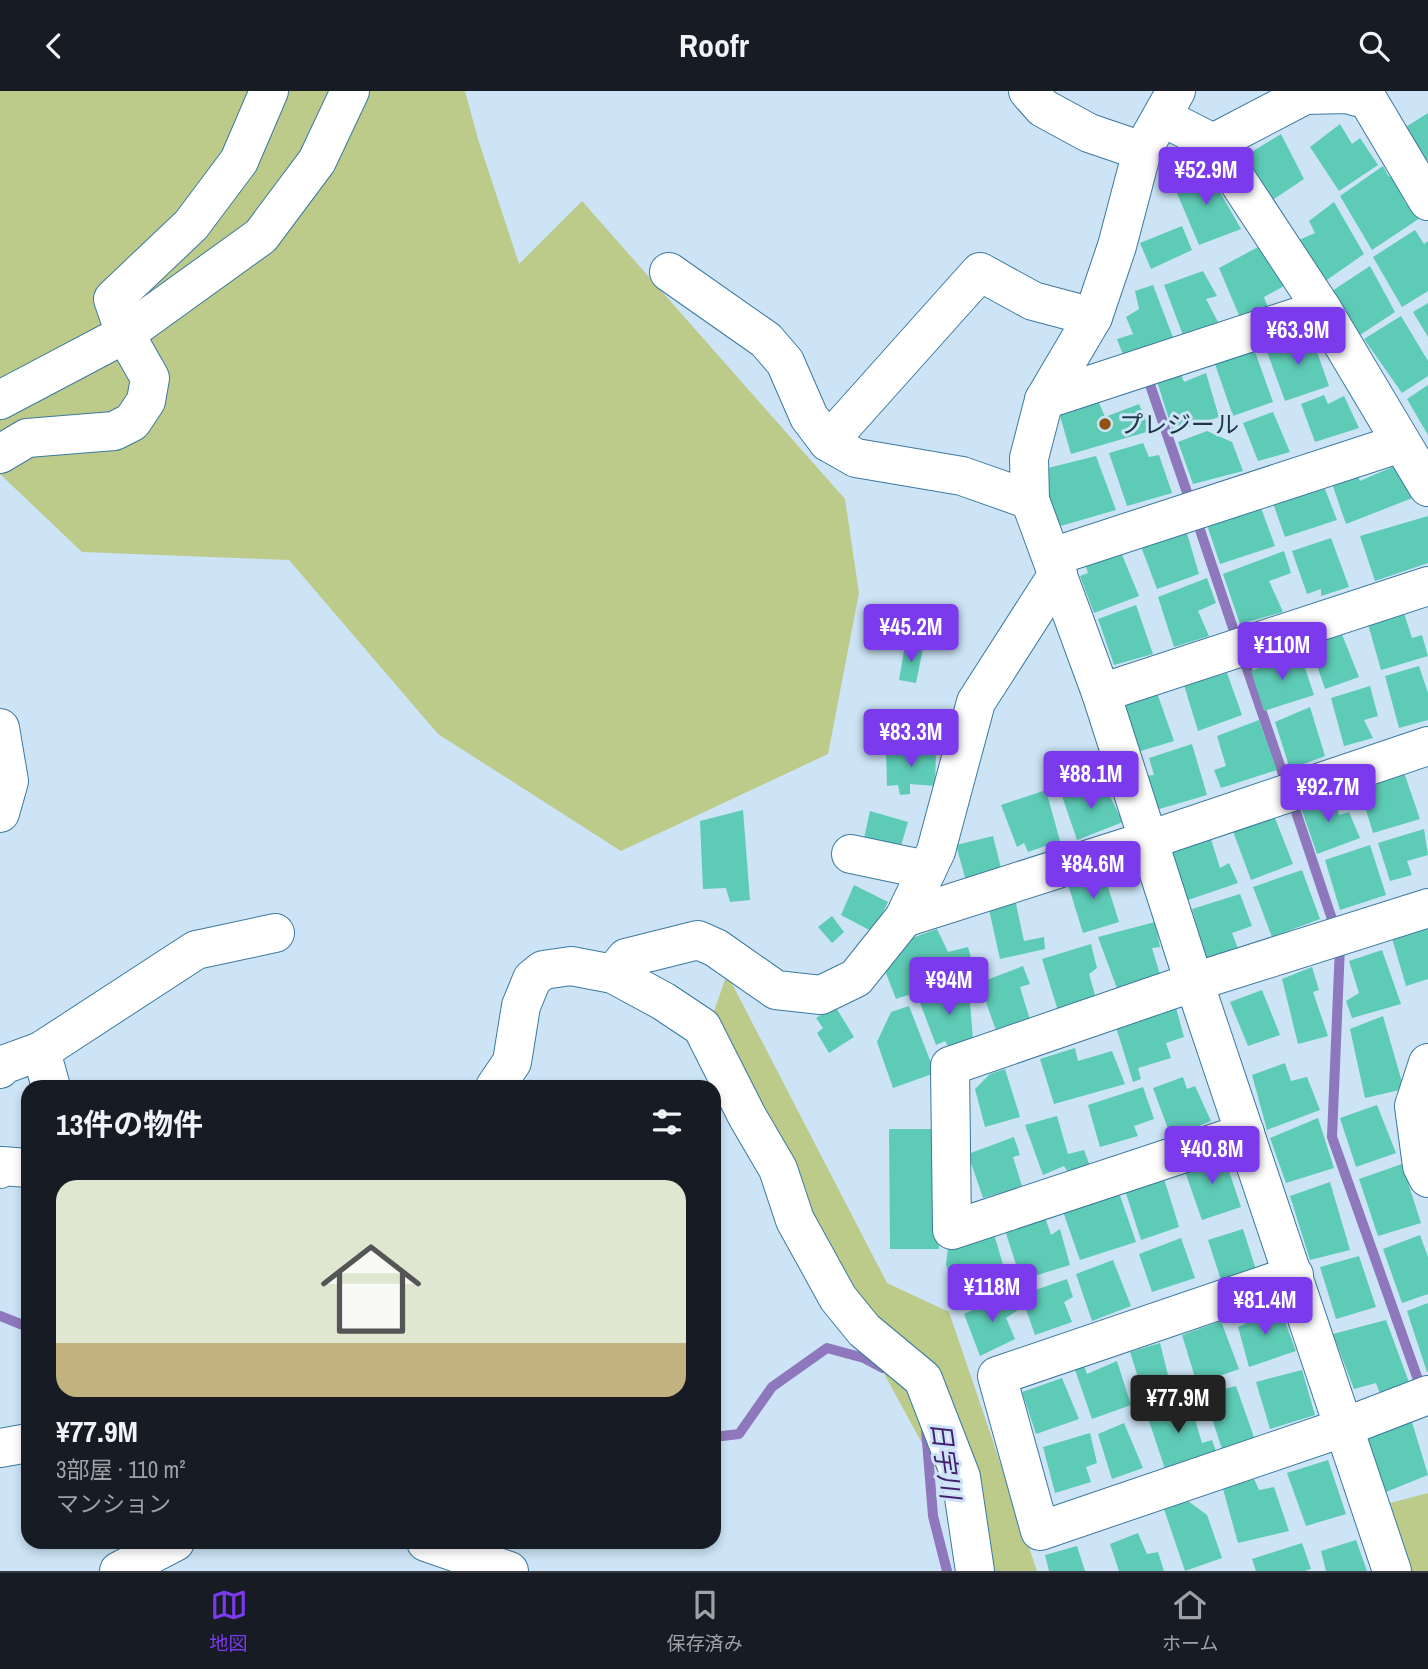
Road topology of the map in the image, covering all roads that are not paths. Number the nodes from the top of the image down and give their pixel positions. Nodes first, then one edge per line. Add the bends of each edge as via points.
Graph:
1 (268, 91) edge
2 (349, 91) edge
3 (1028, 91) edge
4 (1169, 104) edge
5 (1213, 143) junction
6 (1142, 151) junction
7 (1428, 201) edge
8 (669, 272) dead end
9 (1322, 309) junction
10 (1093, 317) junction
11 (125, 334) junction
12 (0, 400) edge
13 (1044, 400) junction
14 (828, 442) junction
15 (1401, 443) junction
16 (0, 454) edge
17 (1428, 487) edge
18 (1030, 500) junction
19 (1055, 565) junction
20 (1428, 586) edge
21 (1101, 693) junction
22 (0, 728) edge
23 (1428, 746) edge
24 (0, 813) edge
25 (1149, 840) junction
26 (851, 854) dead end
27 (927, 870) junction
28 (1428, 908) edge
29 (904, 918) junction
30 (275, 933) dead end
31 (613, 974) junction
32 (1194, 982) junction
33 (41, 1051) junction
34 (1427, 1067) edge
35 (0, 1069) edge
36 (49, 1080) edge
37 (500, 1080) edge
38 (1245, 1133) junction
39 (21, 1167) edge
40 (0, 1169) edge
41 (1428, 1178) edge
42 (1294, 1275) junction
43 (1418, 1399) edge
44 (1342, 1428) junction
45 (21, 1444) edge
46 (0, 1448) edge
47 (161, 1549) edge
48 (446, 1549) edge
49 (119, 1571) edge
50 (509, 1571) edge
51 (975, 1571) edge
52 (1392, 1571) edge

1 - 11 street via 239,161 191,225 113,299
2 - 11 street via 317,161 261,236
3 - 6 street via 1044,108 1089,133
4 - 5 street
4 - 6 street
5 - 7 street via 1305,95 1346,94 1368,100
5 - 9 street
6 - 10 street
8 - 14 street via 766,339 786,362 809,418
9 - 13 street
9 - 15 street
10 - 13 street
10 - 14 street via 1033,301 980,272
11 - 12 street
11 - 16 street via 150,378 146,401 132,422 114,431 27,438
13 - 18 street via 1029,458
14 - 18 street via 856,458 962,476
15 - 17 street
15 - 19 street via 1190,510
18 - 19 street
19 - 21 street
19 - 27 street via 976,702
20 - 21 street
21 - 25 street
22 - 24 street via 9,781
23 - 25 street
25 - 29 street
25 - 32 street
26 - 27 street
27 - 29 street
28 - 32 street
29 - 31 street via 856,978 821,995 776,989 698,940 626,958
30 - 33 street via 196,950
31 - 37 street via 570,966 543,969 532,979 512,1062
31 - 51 street via 702,1027 778,1169 795,1220 838,1298 864,1330 923,1379 961,1477
32 - 38 street
32 - 38 street via 950,1066 952,1230
33 - 35 street
33 - 36 street
34 - 41 street via 1414,1105 1422,1166
38 - 42 street
39 - 40 street
42 - 44 street
42 - 44 street via 997,1376 1040,1531
43 - 44 street
44 - 52 street
45 - 46 street
47 - 49 street
48 - 50 street

